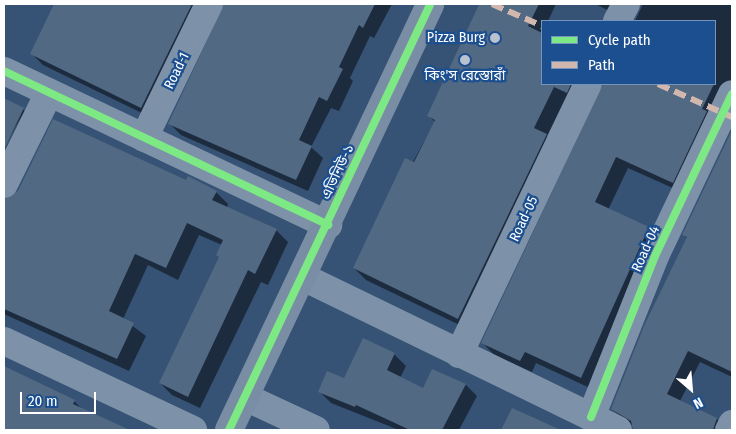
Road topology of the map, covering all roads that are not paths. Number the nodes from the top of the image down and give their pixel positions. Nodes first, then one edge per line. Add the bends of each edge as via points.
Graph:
1 (209, 4) edge
2 (430, 4) edge
3 (626, 4) edge
4 (618, 20) edge
5 (4, 71) edge
6 (588, 85) edge
7 (49, 93) junction
8 (732, 94) edge
9 (144, 138) junction
10 (4, 184) edge
11 (328, 224) junction
12 (302, 277) junction
13 (4, 341) edge
14 (459, 354) junction
15 (245, 396) junction
16 (591, 418) junction
17 (732, 424) edge
18 (193, 430) edge
19 (229, 430) edge
20 (316, 430) edge
21 (618, 430) edge
22 (729, 430) edge

1 - 9 street, Road-1
2 - 11 street, এভিনিউ-১
3 - 4 street
5 - 7 street
6 - 14 street, Road-05
7 - 9 street
7 - 10 street
8 - 16 street, Road-04 via 655,256
9 - 11 street
11 - 12 street, এভিনিউ-১
12 - 14 street
12 - 15 street, এভিনিউ-১
13 - 18 street
14 - 16 street
15 - 19 street, এভিনিউ-১
15 - 20 street
16 - 21 street
17 - 22 street

